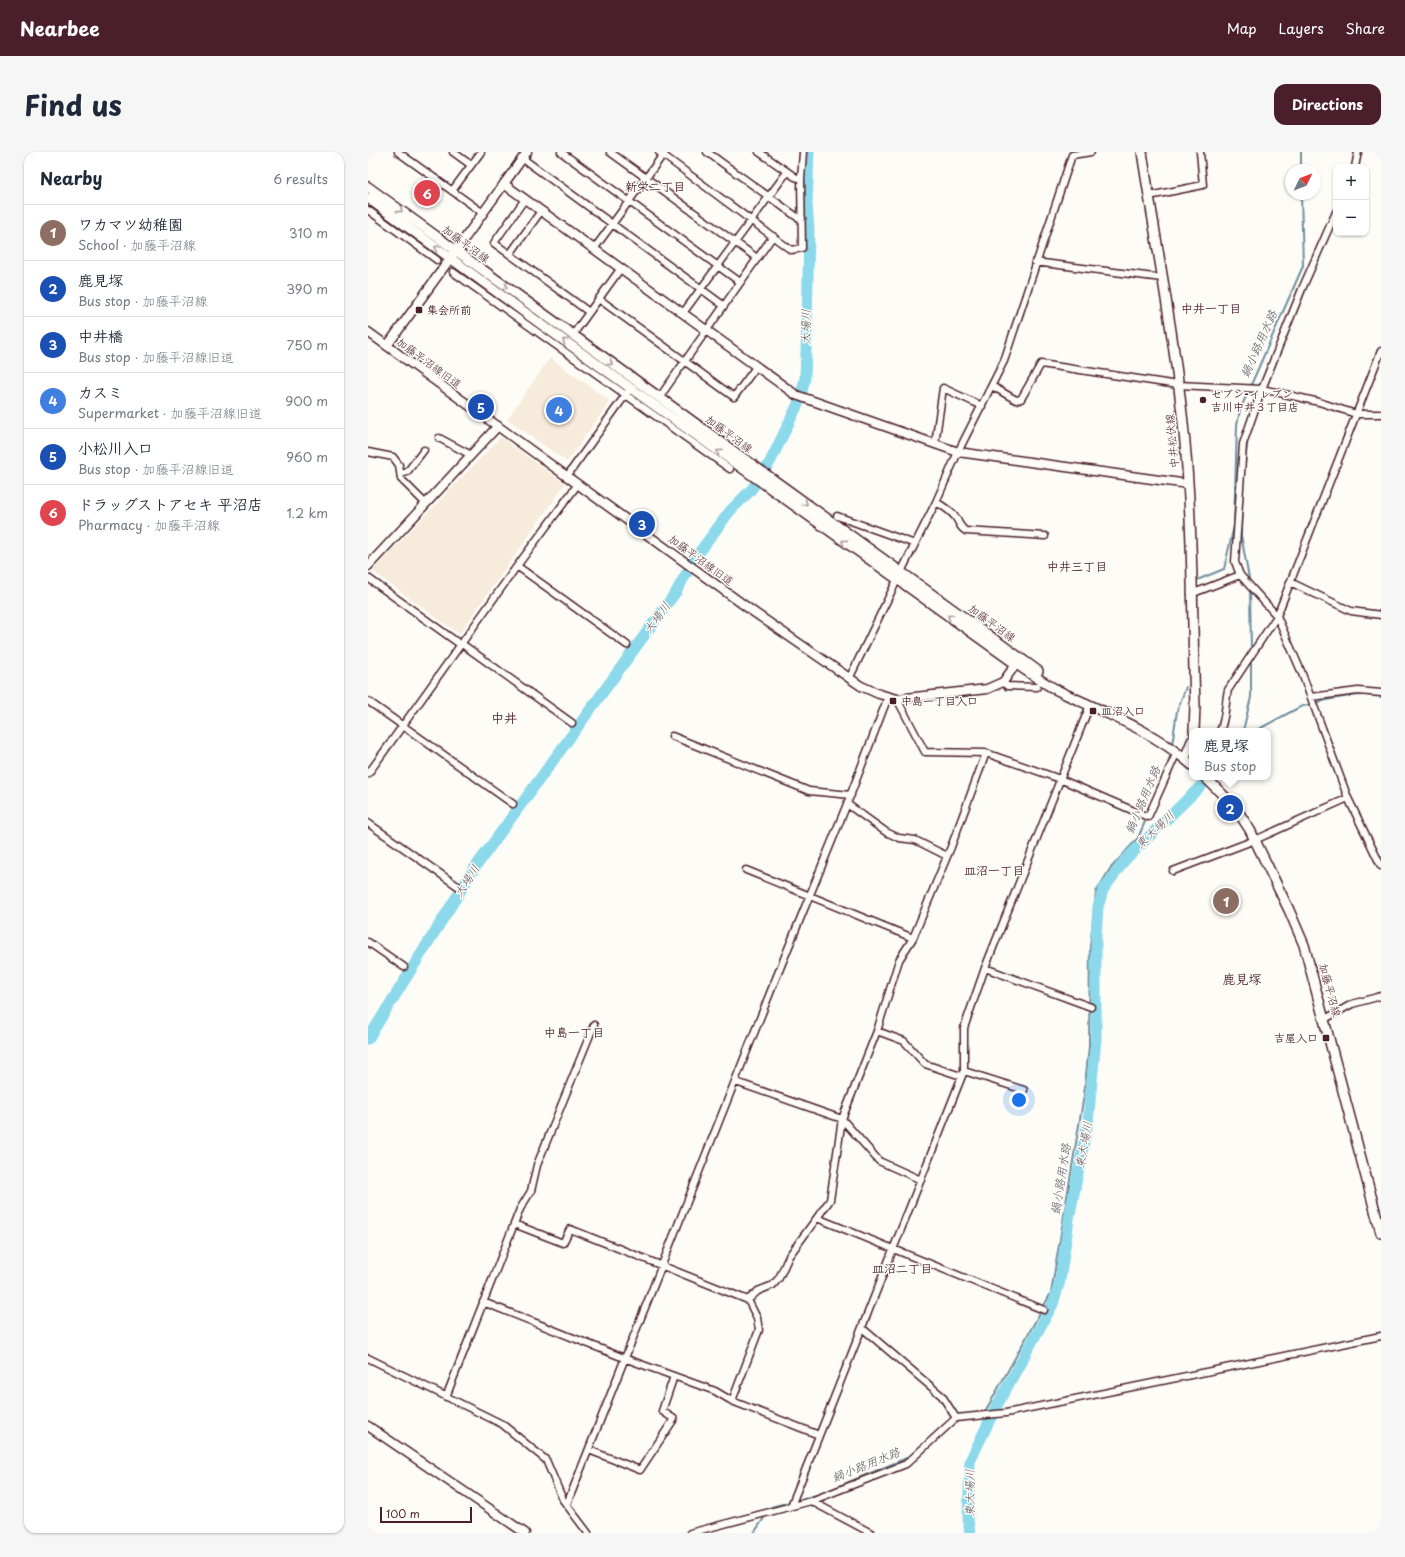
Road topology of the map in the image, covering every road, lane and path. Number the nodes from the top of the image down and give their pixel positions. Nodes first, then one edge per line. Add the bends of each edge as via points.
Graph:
1 (398, 152) edge
2 (453, 152) edge
3 (481, 152) edge
4 (561, 152) edge
5 (610, 152) edge
6 (707, 152) edge
7 (759, 152) edge
8 (803, 152) edge
9 (1091, 152) edge
10 (1142, 152) edge
11 (1200, 152) edge
12 (1358, 152) edge
13 (663, 153) edge
14 (524, 155) edge
15 (1356, 164) edge
16 (471, 165) junction
17 (787, 172) junction
18 (646, 178) junction
19 (801, 179) junction
20 (504, 184) junction
21 (368, 187) edge
22 (452, 191) junction
23 (1149, 196) junction
24 (768, 197) junction
25 (368, 198) edge
26 (525, 199) junction
27 (629, 201) junction
28 (368, 210) edge
29 (542, 211) junction
30 (483, 213) junction
31 (802, 218) junction
32 (1333, 219) edge
33 (752, 220) junction
34 (612, 224) junction
35 (412, 236) junction
36 (773, 236) junction
37 (735, 242) junction
38 (594, 249) junction
39 (510, 254) junction
40 (453, 255) junction
41 (757, 258) junction
42 (437, 260) dead end
43 (1035, 262) junction
44 (717, 265) junction
45 (621, 268) junction
46 (453, 272) dead end
47 (1162, 278) junction
48 (740, 282) junction
49 (701, 289) junction
50 (599, 299) junction
51 (723, 305) junction
52 (589, 312) junction
53 (683, 313) junction
54 (524, 317) junction
55 (706, 330) junction
56 (368, 332) edge
57 (572, 336) junction
58 (387, 346) junction
59 (1381, 351) edge
60 (686, 362) junction
61 (756, 367) junction
62 (1178, 385) junction
63 (992, 386) junction
64 (1262, 389) junction
65 (628, 392) junction
66 (659, 398) junction
67 (982, 406) junction
68 (1356, 414) junction
69 (1381, 414) edge
70 (498, 426) junction
71 (439, 438) dead end
72 (935, 444) junction
73 (424, 450) dead end
74 (368, 452) edge
75 (958, 452) junction
76 (471, 454) junction
77 (730, 469) dead end
78 (753, 471) junction
79 (401, 474) junction
80 (567, 476) junction
81 (578, 484) junction
82 (1188, 484) junction
83 (936, 502) junction
84 (425, 504) junction
85 (837, 516) dead end
86 (1045, 536) dead end
87 (915, 544) junction
88 (368, 566) edge
89 (516, 566) junction
90 (1240, 575) junction
91 (899, 576) junction
92 (368, 578) edge
93 (1290, 582) junction
94 (1191, 594) junction
95 (1381, 615) edge
96 (1277, 616) junction
97 (461, 645) junction
98 (627, 645) dead end
99 (1018, 661) junction
100 (848, 679) junction
101 (1003, 682) junction
102 (1037, 687) dead end
103 (1381, 693) edge
104 (888, 697) junction
105 (1311, 697) junction
106 (897, 698) junction
107 (368, 701) edge
108 (1090, 705) junction
109 (572, 723) dead end
110 (402, 726) junction
111 (1194, 728) edge
112 (1221, 728) edge
113 (672, 736) dead end
114 (1189, 745) edge
115 (986, 753) junction
116 (1181, 755) junction
117 (1189, 762) edge
118 (368, 774) edge
119 (1060, 779) junction
120 (1208, 780) edge
121 (851, 795) junction
122 (1348, 798) junction
123 (513, 804) dead end
124 (847, 804) junction
125 (368, 823) edge
126 (1255, 840) junction
127 (947, 856) junction
128 (1381, 866) edge
129 (746, 870) dead end
130 (1173, 871) dead end
131 (459, 887) dead end
132 (810, 897) junction
133 (913, 938) junction
134 (368, 942) edge
135 (404, 967) dead end
136 (985, 968) junction
137 (1381, 996) edge
138 (1091, 1007) dead end
139 (1325, 1019) junction
140 (594, 1025) dead end
141 (877, 1031) junction
142 (963, 1073) junction
143 (736, 1082) junction
144 (1024, 1090) dead end
145 (842, 1119) junction
146 (921, 1180) junction
147 (817, 1218) junction
148 (514, 1224) junction
149 (1381, 1232) edge
150 (894, 1249) junction
151 (662, 1265) junction
152 (748, 1300) junction
153 (483, 1302) junction
154 (1044, 1310) dead end
155 (862, 1328) junction
156 (1381, 1336) edge
157 (368, 1358) edge
158 (624, 1358) junction
159 (674, 1376) junction
160 (446, 1397) junction
161 (732, 1401) junction
162 (956, 1418) junction
163 (368, 1426) edge
164 (819, 1435) junction
165 (589, 1450) junction
166 (811, 1501) junction
167 (567, 1504) junction
168 (791, 1506) junction
169 (525, 1533) edge
170 (588, 1533) edge
171 (690, 1533) edge
172 (871, 1533) edge

1 - 22 street
2 - 16 street
3 - 16 street
4 - 27 street
5 - 18 street
6 - 24 street
7 - 17 street
8 - 19 street
9 - 43 street via 1072,155
10 - 23 main road, 中井松伏線
11 - 23 street via 1203,185
12 - 15 street
13 - 18 street
13 - 33 street
14 - 20 street
14 - 34 street
16 - 22 street
17 - 19 street
17 - 24 street
18 - 27 street
18 - 37 street
19 - 31 street
20 - 26 street
20 - 30 street
21 -> 40 main road, 加藤平沼線
22 - 30 street
23 - 47 main road, 中井松伏線
24 - 31 street
24 - 33 street
25 - 35 main road, 加藤平沼線
26 - 29 street
26 - 39 street via 494,242
27 - 34 street
27 - 44 street
28 - 35 street
29 - 38 street
29 - 39 street
30 - 40 street
31 - 36 street via 802,248 791,250
32 - 64 street
33 - 36 street
33 - 37 street
34 - 38 street
34 - 49 street
40 -> 35 main road, 加藤平沼線
35 - 42 street
36 - 41 street
37 - 41 street
37 - 44 street
38 - 45 street
39 - 52 street
40 - 54 main road, 加藤平沼線
40 -> 57 main road, 加藤平沼線
40 - 58 street
41 - 48 street
43 - 47 street
43 - 63 street via 1004,361
44 - 48 street
44 - 49 street
45 - 50 street
45 - 53 street
46 - 54 street
47 - 62 main road, 中井松伏線
48 - 51 street
49 - 51 street
49 - 53 street
50 - 52 street
50 - 60 street
51 - 55 street
52 - 57 street
53 - 55 street
54 - 65 main road, 加藤平沼線
55 - 60 street
55 - 61 street
56 - 58 street, 加藤平沼線旧道
57 -> 66 main road, 加藤平沼線
58 - 70 street, 加藤平沼線旧道
59 - 68 street
60 - 61 street via 734,396
60 - 66 street
61 - 72 street via 808,400
62 - 63 street via 1041,364 1021,399 1016,400
62 - 64 street
62 - 82 main road, 中井松伏線
63 - 67 street
64 - 68 street via 1319,402
64 - 90 street via 1243,444 1235,562
65 - 77 street
78 -> 65 main road, 加藤平沼線
65 - 80 street
66 - 78 main road, 加藤平沼線
67 - 72 street via 942,388
67 - 75 street
68 - 69 street
68 - 93 street
70 - 76 street
70 - 80 street, 加藤平沼線旧道
71 - 76 street
72 - 75 street
73 - 79 street via 407,472
74 - 79 street via 393,457 399,465
75 - 82 street
75 - 83 street
76 - 84 street
78 - 91 main road, 加藤平沼線
79 - 84 street via 401,479
80 - 81 street, 加藤平沼線旧道
81 - 89 street
81 - 100 street, 加藤平沼線旧道
82 - 94 main road, 中井松伏線
83 - 86 street via 951,512 959,526 966,531
83 - 87 street
84 - 88 street
85 - 87 street
87 - 91 street
89 - 97 street
89 - 98 street
90 - 94 street
90 - 96 street
91 - 99 main road, 加藤平沼線
91 - 100 street
92 - 97 street
93 - 95 street via 1350,611
93 - 96 street
94 - 111 main road, 中井松伏線
96 - 105 street
96 - 112 street via 1228,690
97 - 109 street
97 - 110 street
99 - 101 street
99 - 108 main road, 加藤平沼線 via 1053,688
100 - 104 street, 加藤平沼線旧道
101 - 102 street via 1007,686
101 - 106 street, 加藤平沼線旧道 via 987,689
103 - 105 street via 1358,691
104 - 106 street, 加藤平沼線旧道
104 - 121 street
105 - 122 street
106 - 115 street via 925,752
107 - 110 street
108 - 116 main road, 加藤平沼線 via 1142,731
108 - 119 street
110 - 118 street
110 - 123 street
113 - 121 street via 809,791
114 - 116 main road
115 - 119 street
115 - 127 street
116 - 117 main road, 加藤平沼線
116 - 119 street via 1148,817
119 - 136 street
120 - 126 main road, 加藤平沼線 via 1235,807
121 - 124 street
122 - 126 street
122 - 128 street
124 - 127 street via 886,832 899,838 915,840
124 - 132 street
125 - 131 street
126 - 130 street
126 - 139 main road, 加藤平沼線 via 1300,934
127 - 133 street
129 - 132 street
132 - 133 street
132 - 143 street
133 - 141 street via 899,960
134 - 135 street
136 - 138 street
136 - 142 street via 964,1028
137 - 139 street via 1352,1004
139 - 149 main road, 加藤平沼線
140 - 148 street via 537,1165 531,1191
141 - 142 street via 904,1041 925,1064
141 - 145 street
142 - 144 street
142 - 146 street
143 - 145 street
143 - 151 street
145 - 146 street via 879,1161
145 - 147 street via 830,1200
146 - 150 street
147 - 150 street
147 - 152 street via 789,1256 779,1278 773,1285 758,1291
148 - 151 street via 563,1243 570,1229
148 - 153 street
150 - 154 street
150 - 155 street
151 - 152 street
151 - 158 street
152 - 161 street via 757,1318 759,1330
153 - 158 street
153 - 160 street
155 - 162 street via 942,1396
155 - 164 street
156 - 162 street via 996,1414
157 - 160 street
158 - 159 street
158 - 165 street
159 - 161 street via 715,1391
159 - 165 street via 662,1412 674,1419 640,1470
160 - 167 street via 502,1424 546,1460
161 - 164 street
162 - 166 street via 906,1464
163 - 169 street
164 - 168 street
165 - 167 street
166 - 168 street
166 - 172 street
167 - 170 street
168 - 171 street

